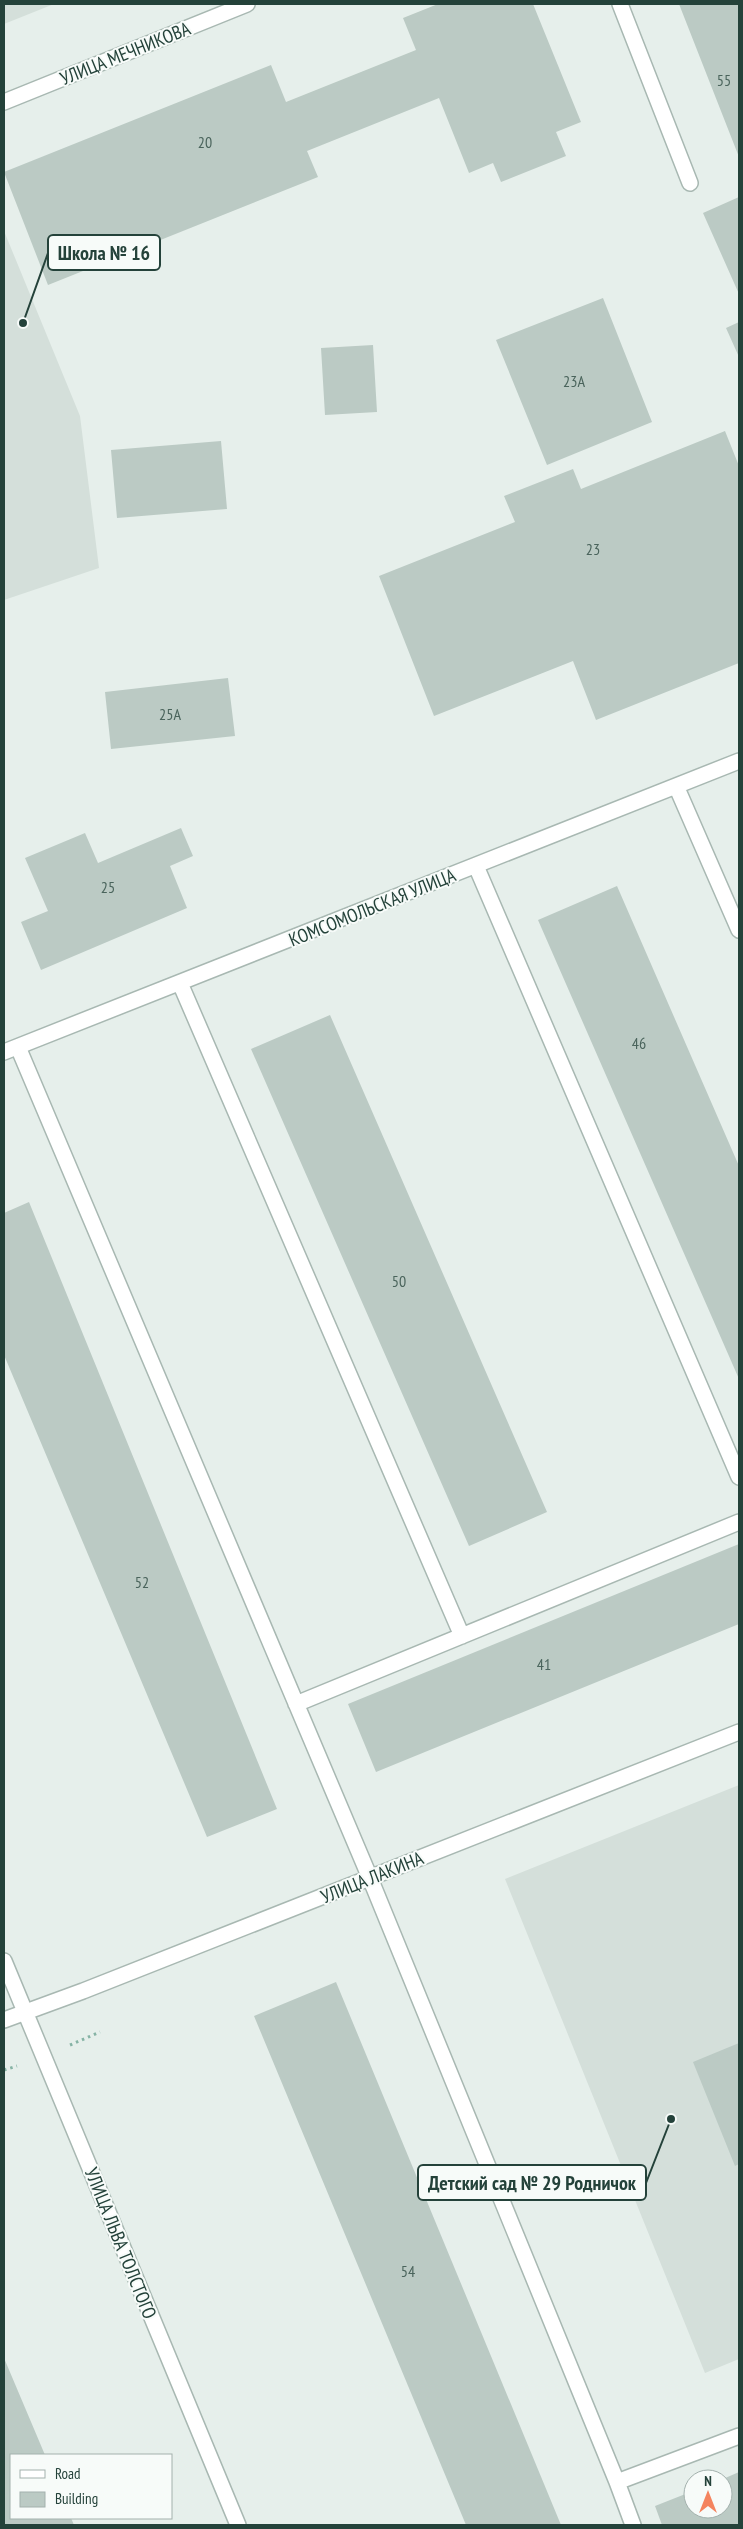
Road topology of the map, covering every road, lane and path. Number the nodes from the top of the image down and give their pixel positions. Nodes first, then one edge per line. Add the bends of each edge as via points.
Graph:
1 (247, 4) edge
2 (620, 4) edge
3 (4, 102) edge
4 (690, 183) dead end
5 (739, 762) edge
6 (677, 788) junction
7 (476, 866) junction
8 (739, 930) edge
9 (180, 983) junction
10 (11, 1049) edge
11 (739, 1477) edge
12 (739, 1522) edge
13 (462, 1636) junction
14 (296, 1704) junction
15 (739, 1732) edge
16 (370, 1878) junction
17 (4, 1961) edge
18 (26, 2012) junction
19 (4, 2020) edge
20 (739, 2436) edge
21 (617, 2482) junction
22 (238, 2525) edge
23 (633, 2525) edge

1 - 3 street, УЛИЦА МЕЧНИКОВА
2 - 4 street
5 - 6 street, КОМСОМОЛЬСКАЯ УЛИЦА
6 - 7 street, КОМСОМОЛЬСКАЯ УЛИЦА
6 - 8 street
7 - 9 street, КОМСОМОЛЬСКАЯ УЛИЦА
7 - 11 street
9 - 10 street, КОМСОМОЛЬСКАЯ УЛИЦА
9 - 13 street
10 - 14 street
12 - 13 street
13 - 14 street
14 - 16 street
15 - 16 street, УЛИЦА ЛАКИНА
16 - 18 street, УЛИЦА ЛАКИНА
16 - 21 street
17 - 18 street, УЛИЦА ЛЬВА ТОЛСТОГО
18 - 19 street, УЛИЦА ЛАКИНА
18 - 22 street, УЛИЦА ЛЬВА ТОЛСТОГО
20 - 21 street
21 - 23 street

